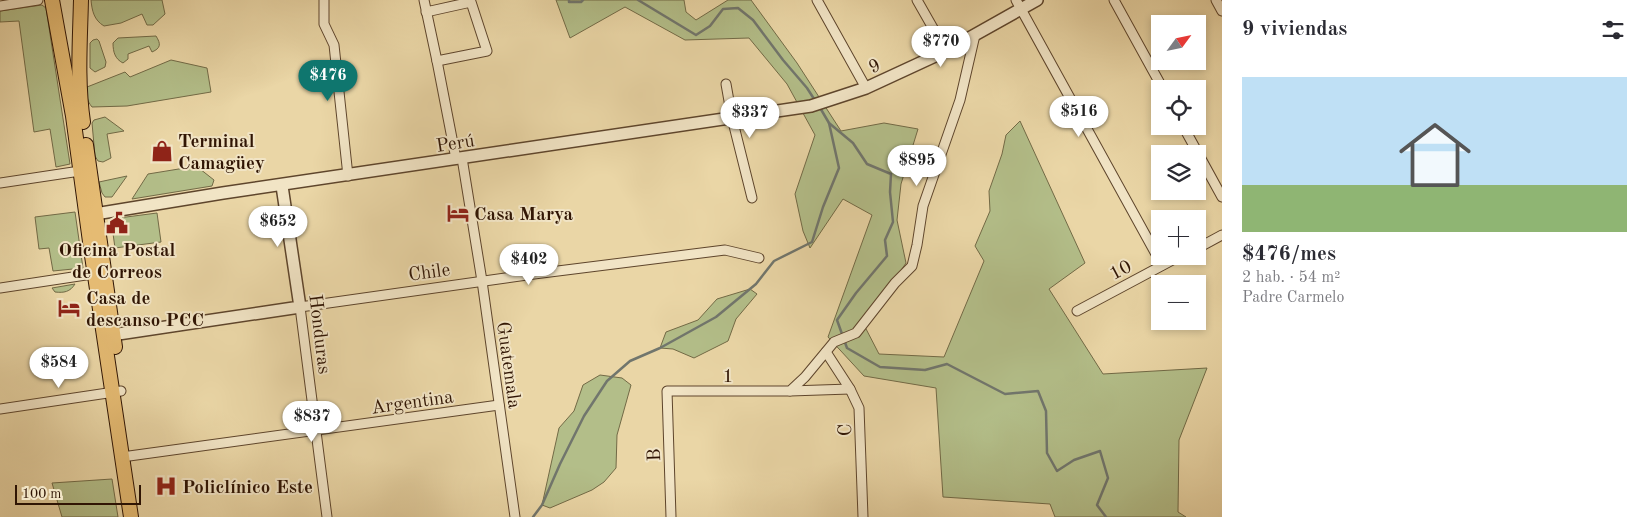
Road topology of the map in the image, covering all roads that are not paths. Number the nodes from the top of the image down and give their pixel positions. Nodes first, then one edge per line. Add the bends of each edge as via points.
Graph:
1 (38, 0) edge
2 (52, 0) edge
3 (81, 0) edge
4 (324, 0) edge
5 (424, 0) edge
6 (817, 0) edge
7 (917, 0) edge
8 (1037, 0) edge
9 (1114, 0) edge
10 (1216, 0) edge
11 (1019, 4) edge
12 (0, 6) edge
13 (1222, 10) edge
14 (426, 12) junction
15 (79, 34) junction
16 (975, 35) junction
17 (59, 37) junction
18 (78, 52) junction
19 (946, 52) junction
20 (62, 55) junction
21 (437, 61) junction
22 (1158, 80) edge
23 (726, 84) dead end
24 (866, 88) junction
25 (829, 101) joint
26 (732, 118) junction
27 (1188, 135) edge
28 (459, 159) junction
29 (80, 171) junction
30 (348, 176) junction
31 (0, 183) edge
32 (282, 186) junction
33 (1222, 196) edge
34 (752, 198) dead end
35 (96, 214) junction
36 (1222, 235) edge
37 (1206, 244) edge
38 (1151, 245) edge
39 (759, 258) dead end
40 (1162, 265) edge
41 (100, 272) junction
42 (482, 281) junction
43 (0, 288) edge
44 (300, 307) junction
45 (1077, 311) dead end
46 (109, 335) junction
47 (826, 352) junction
48 (850, 389) junction
49 (790, 390) junction
50 (667, 391) joint
51 (117, 392) junction
52 (499, 405) junction
53 (0, 410) edge
54 (315, 430) junction
55 (126, 456) junction
56 (131, 517) edge
57 (139, 517) edge
58 (327, 517) edge
59 (515, 517) edge
60 (671, 517) edge
61 (863, 517) edge

1 - 12 street
2 - 17 main road
3 - 15 main road
4 - 30 street via 324,24 334,45
5 - 14 street, Guatemala
6 - 24 street
7 - 19 street
8 - 11 street, 9
9 - 22 street
10 - 13 street
11 - 16 street, 9
11 - 38 street
14 - 21 street, Guatemala
14 - 21 street via 471,2 487,51
15 - 17 main road
15 - 18 main road
16 - 19 street, 9
16 - 47 street via 960,100 923,206 912,266 856,333 839,339
17 - 20 main road
18 - 20 main road
18 - 35 main road via 82,116
19 - 24 street, 9
20 - 29 main road
21 - 28 street, Guatemala
23 - 26 street
24 - 25 street, 9
25 - 26 street, Perú
26 - 28 street, Perú
26 - 34 street
27 - 33 street
28 - 30 street, Perú
28 - 42 street, Guatemala
29 - 31 street
29 - 35 main road
30 - 32 street, Perú
32 - 35 street, Perú
32 - 44 street, Honduras
35 - 41 main road
36 - 37 street
39 - 42 street, Chile via 725,250
40 - 45 street, 10
41 - 43 street
41 - 46 main road
42 - 44 street, Chile
42 - 52 street, Guatemala
44 - 46 street, Chile
44 - 54 street, Honduras
46 - 51 main road
47 - 48 street, C
47 - 49 street
48 - 49 street, 1
48 - 61 street, C via 859,408
49 - 50 street, 1
50 - 60 street, B
51 - 53 street
51 - 55 main road
52 - 54 street, Argentina
52 - 59 street, Guatemala
54 - 55 street, Argentina
54 - 58 street, Honduras
55 - 56 main road
55 - 57 main road

